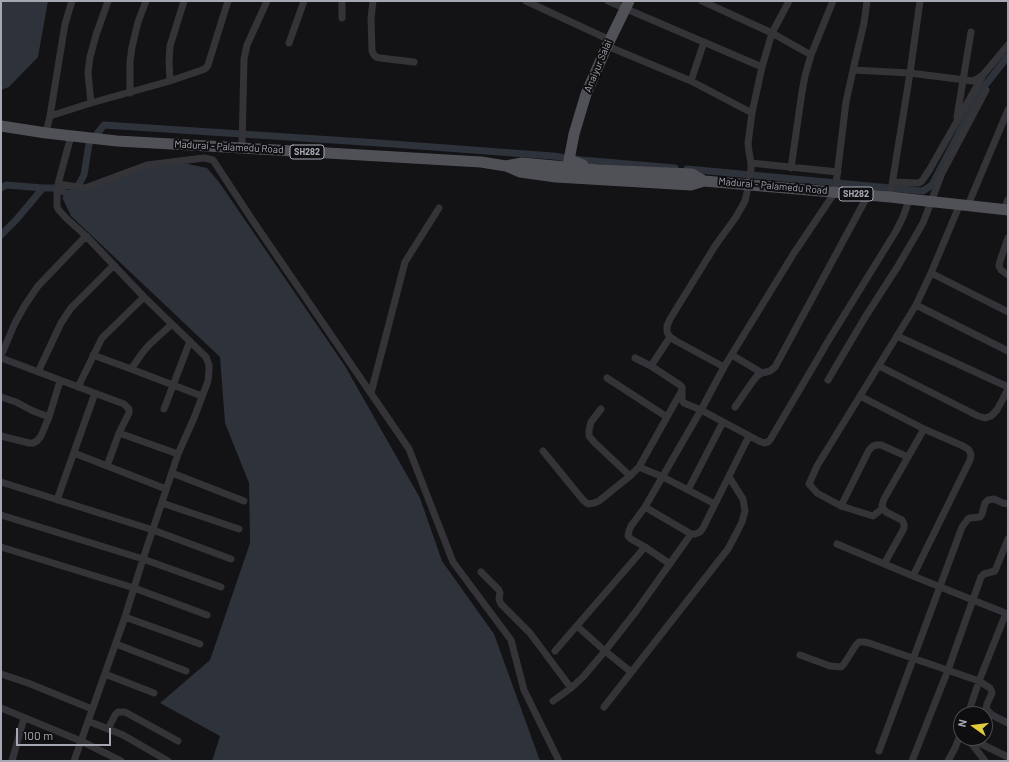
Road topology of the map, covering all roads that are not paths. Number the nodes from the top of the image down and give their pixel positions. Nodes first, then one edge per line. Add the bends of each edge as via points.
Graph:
1 (72, 1) edge
2 (108, 1) edge
3 (146, 1) edge
4 (184, 1) edge
5 (228, 1) edge
6 (267, 1) edge
7 (304, 1) edge
8 (342, 1) edge
9 (374, 1) edge
10 (526, 1) edge
11 (608, 1) edge
12 (702, 1) edge
13 (789, 1) edge
14 (833, 1) edge
15 (867, 1) edge
16 (920, 1) edge
17 (627, 5) edge
18 (342, 18) dead end
19 (971, 32) dead end
20 (772, 33) junction
21 (704, 42) junction
22 (289, 43) dead end
23 (608, 43) junction
24 (1008, 44) edge
25 (811, 55) junction
26 (414, 62) dead end
27 (762, 67) junction
28 (853, 70) junction
29 (910, 73) junction
30 (982, 75) junction
31 (962, 80) junction
32 (170, 81) junction
33 (691, 81) junction
34 (986, 90) dead end
35 (130, 93) junction
36 (91, 103) junction
37 (1008, 110) edge
38 (752, 113) junction
39 (50, 116) junction
40 (956, 123) junction
41 (1, 126) edge
42 (46, 133) junction
43 (74, 137) junction
44 (242, 147) junction
45 (565, 159) junction
46 (506, 166) junction
47 (751, 166) junction
48 (791, 168) junction
49 (838, 173) junction
50 (624, 176) junction
51 (556, 177) junction
52 (570, 178) junction
53 (749, 181) junction
54 (893, 182) junction
55 (57, 188) junction
56 (835, 192) junction
57 (868, 196) junction
58 (890, 197) junction
59 (909, 200) junction
60 (931, 201) junction
61 (964, 204) junction
62 (1007, 206) edge
63 (439, 208) dead end
64 (86, 236) junction
65 (1008, 238) edge
66 (114, 265) junction
67 (931, 273) junction
68 (1008, 275) edge
69 (144, 297) junction
70 (916, 305) junction
71 (1008, 312) edge
72 (172, 324) junction
73 (897, 336) junction
74 (670, 337) junction
75 (190, 341) junction
76 (1008, 351) edge
77 (732, 354) junction
78 (94, 355) junction
79 (1, 357) edge
80 (635, 358) dead end
81 (651, 366) junction
82 (879, 366) junction
83 (724, 367) junction
84 (131, 369) junction
85 (38, 372) junction
86 (762, 373) junction
87 (607, 378) dead end
88 (828, 380) dead end
89 (60, 381) junction
90 (174, 385) junction
91 (78, 387) junction
92 (1008, 388) edge
93 (682, 390) junction
94 (95, 393) junction
95 (371, 393) junction
96 (202, 396) junction
97 (860, 396) junction
98 (1, 397) edge
99 (735, 407) dead end
100 (164, 409) dead end
101 (602, 409) dead end
102 (701, 410) junction
103 (49, 417) junction
104 (667, 417) junction
105 (724, 422) junction
106 (924, 429) junction
107 (119, 434) junction
108 (1, 436) edge
109 (749, 436) junction
110 (543, 451) dead end
111 (74, 453) junction
112 (178, 454) junction
113 (908, 457) junction
114 (107, 466) junction
115 (639, 467) junction
116 (172, 473) junction
117 (630, 476) junction
118 (663, 477) junction
119 (729, 477) junction
120 (1, 482) edge
121 (166, 489) junction
122 (688, 490) junction
123 (57, 500) junction
124 (244, 501) dead end
125 (162, 502) junction
126 (715, 504) junction
127 (1008, 504) edge
128 (841, 506) junction
129 (646, 507) junction
130 (883, 508) junction
131 (1, 515) edge
132 (239, 529) dead end
133 (153, 530) junction
134 (691, 534) junction
135 (1008, 539) edge
136 (837, 544) dead end
137 (645, 546) junction
138 (1, 547) edge
139 (143, 559) junction
140 (231, 559) dead end
141 (670, 564) junction
142 (884, 564) junction
143 (481, 572) dead end
144 (913, 576) junction
145 (221, 587) dead end
146 (940, 587) junction
147 (134, 588) junction
148 (973, 600) junction
149 (207, 614) dead end
150 (1007, 614) edge
151 (125, 617) junction
152 (577, 626) junction
153 (116, 644) junction
154 (200, 644) dead end
155 (555, 651) dead end
156 (605, 651) junction
157 (800, 655) dead end
158 (914, 658) junction
159 (948, 670) junction
160 (186, 671) dead end
161 (632, 672) junction
162 (1, 674) edge
163 (105, 674) junction
164 (980, 680) junction
165 (571, 688) junction
166 (154, 693) dead end
167 (553, 701) dead end
168 (971, 706) edge
169 (604, 707) dead end
170 (1, 708) edge
171 (92, 709) junction
172 (24, 718) junction
173 (88, 721) junction
174 (1008, 723) edge
175 (108, 729) junction
176 (82, 741) junction
177 (178, 741) dead end
178 (956, 746) edge
179 (975, 746) edge
180 (985, 746) edge
181 (879, 751) dead end
182 (1008, 757) edge
183 (12, 761) edge
184 (74, 761) edge
185 (120, 761) edge
186 (168, 761) edge
187 (559, 761) edge
188 (912, 761) edge
189 (948, 761) edge
190 (985, 761) edge

1 - 39 street via 65,24
2 - 36 street via 90,57 88,73
3 - 35 street via 132,47
4 - 32 street via 170,46
5 - 32 street via 206,68
6 - 44 street via 247,45 244,59
7 - 22 street
8 - 18 street
9 - 26 street via 371,18 374,55
10 - 23 street
11 - 17 street
12 - 20 street
13 - 20 street
14 - 25 street
15 - 28 street
16 - 29 street
17 - 21 street
17 - 23 main road, Anaiyur Salai
19 - 31 street
20 - 25 street
20 - 27 street
21 - 27 street
21 - 33 street
23 - 33 street
23 - 45 main road, Anaiyur Salai via 586,94 574,134 569,140
24 - 30 street
25 - 48 street via 802,92
27 - 38 street
28 - 29 street
28 - 49 street via 846,102
29 - 31 street
29 - 54 street
30 - 31 street via 973,81
30 - 40 street
31 - 40 street
32 - 35 street
33 - 38 street
34 - 60 street via 942,173
35 - 36 street
36 - 39 street
37 - 61 street
38 - 47 street via 748,142
39 - 42 street
40 - 54 street via 921,182
41 - 42 main road, Madurai - Palamedu Road / SH282
42 - 43 main road, Madurai - Palamedu Road / SH282
43 - 44 main road, Madurai - Palamedu Road / SH282
43 - 55 street
44 - 46 main road, Madurai - Palamedu Road / SH282 via 481,162
45 - 46 main road, Madurai - Palamedu Road / SH282 via 537,165 522,163
45 - 50 main road, Madurai - Palamedu Road / SH282
45 - 51 main road, Anaiyur Salai
45 - 52 main road
46 - 51 main road, Madurai - Palamedu Road / SH282 via 520,172
47 - 48 street
47 - 53 street
48 - 49 street
49 - 56 street
50 - 52 main road, Madurai - Palamedu Road / SH282
50 - 53 main road, Madurai - Palamedu Road / SH282 via 692,174 704,180
51 - 52 main road, Madurai - Palamedu Road / SH282
53 - 56 main road, Madurai - Palamedu Road / SH282
53 - 74 street via 741,210 670,319 667,332
54 - 58 street
55 - 64 street via 58,209
55 - 95 street via 85,188 147,165 204,158 213,160
56 - 57 main road, Madurai - Palamedu Road / SH282
56 - 77 street
57 - 58 main road, Madurai - Palamedu Road / SH282
57 - 86 street via 778,363 770,371
58 - 59 main road, Madurai - Palamedu Road / SH282
59 - 60 main road, Madurai - Palamedu Road / SH282
59 - 109 street via 896,231 770,440 764,443
60 - 61 main road, Madurai - Palamedu Road / SH282
60 - 88 street via 914,239
61 - 62 main road, Madurai - Palamedu Road / SH282
61 - 67 street
63 - 95 street via 405,262
64 - 66 street
64 - 79 street via 38,286 25,304
65 - 68 street via 999,266
66 - 69 street
66 - 85 street via 71,308 61,323
67 - 70 street
67 - 71 street
69 - 72 street
69 - 78 street via 102,338
70 - 73 street
70 - 76 street
72 - 75 street
72 - 84 street via 150,344
73 - 82 street
73 - 92 street
74 - 81 street
74 - 83 street
75 - 90 street
75 - 96 street via 206,356 209,365 208,381
77 - 83 street
77 - 86 street
78 - 84 street
78 - 91 street
79 - 85 street
80 - 81 street
81 - 93 street via 680,385
82 - 92 street via 985,418 997,410
82 - 97 street
83 - 102 street
84 - 90 street
85 - 89 street
86 - 99 street via 753,381
87 - 104 street
89 - 91 street
89 - 103 street
90 - 96 street
90 - 100 street
91 - 94 street
93 - 102 street via 682,400
93 - 104 street
94 - 107 street via 124,404 129,409
94 - 111 street
95 - 187 street via 409,449 453,562 511,640 524,690
96 - 112 street
97 - 106 street
97 - 128 street via 817,466 809,484 817,493
98 - 103 street
101 - 117 street via 591,422 589,436
102 - 105 street
102 - 118 street
103 - 108 street via 41,436 34,443
104 - 115 street
105 - 109 street
105 - 122 street
106 - 113 street
106 - 144 street via 963,446 971,455
107 - 112 street
107 - 114 street
109 - 119 street
110 - 117 street via 588,504 599,501
111 - 114 street
111 - 123 street
112 - 116 street
113 - 128 street via 881,445 873,446
113 - 130 street via 884,499
114 - 121 street
115 - 117 street
115 - 118 street
116 - 121 street
116 - 124 street
118 - 122 street
118 - 129 street
119 - 126 street
119 - 161 street via 743,499 745,511 742,522 728,550
120 - 123 street
121 - 125 street
122 - 126 street
123 - 133 street
125 - 132 street
125 - 133 street
126 - 134 street via 700,532
127 - 146 street via 994,499 988,500 980,517 968,519 962,527
128 - 130 street via 873,516
129 - 134 street
129 - 137 street via 628,534 631,539
130 - 142 street via 904,524
131 - 139 street
133 - 139 street
133 - 140 street
134 - 141 street
135 - 148 street via 995,571 981,577
136 - 142 street
137 - 141 street
137 - 152 street
138 - 147 street
139 - 145 street
139 - 147 street
141 - 156 street
142 - 144 street
143 - 165 street via 499,590 501,604 530,633
144 - 146 street
146 - 148 street
146 - 158 street
147 - 149 street
147 - 151 street
148 - 150 street
148 - 159 street
150 - 164 street
151 - 153 street
151 - 154 street
152 - 155 street
152 - 156 street
153 - 160 street
153 - 163 street
156 - 161 street
156 - 165 street
157 - 158 street via 830,666 841,667 856,645 864,642
158 - 159 street
158 - 181 street
159 - 164 street
159 - 188 street
161 - 169 street
162 - 171 street
163 - 166 street
163 - 171 street
164 - 168 street
164 - 174 street via 992,693 986,708 992,715
165 - 167 street
170 - 172 street
171 - 173 street
172 - 176 street
172 - 183 street
173 - 175 street
173 - 176 street
175 - 177 street via 115,715 118,712 125,712
175 - 186 street
176 - 184 street
176 - 185 street
178 - 189 street
179 - 190 street
180 - 182 street

